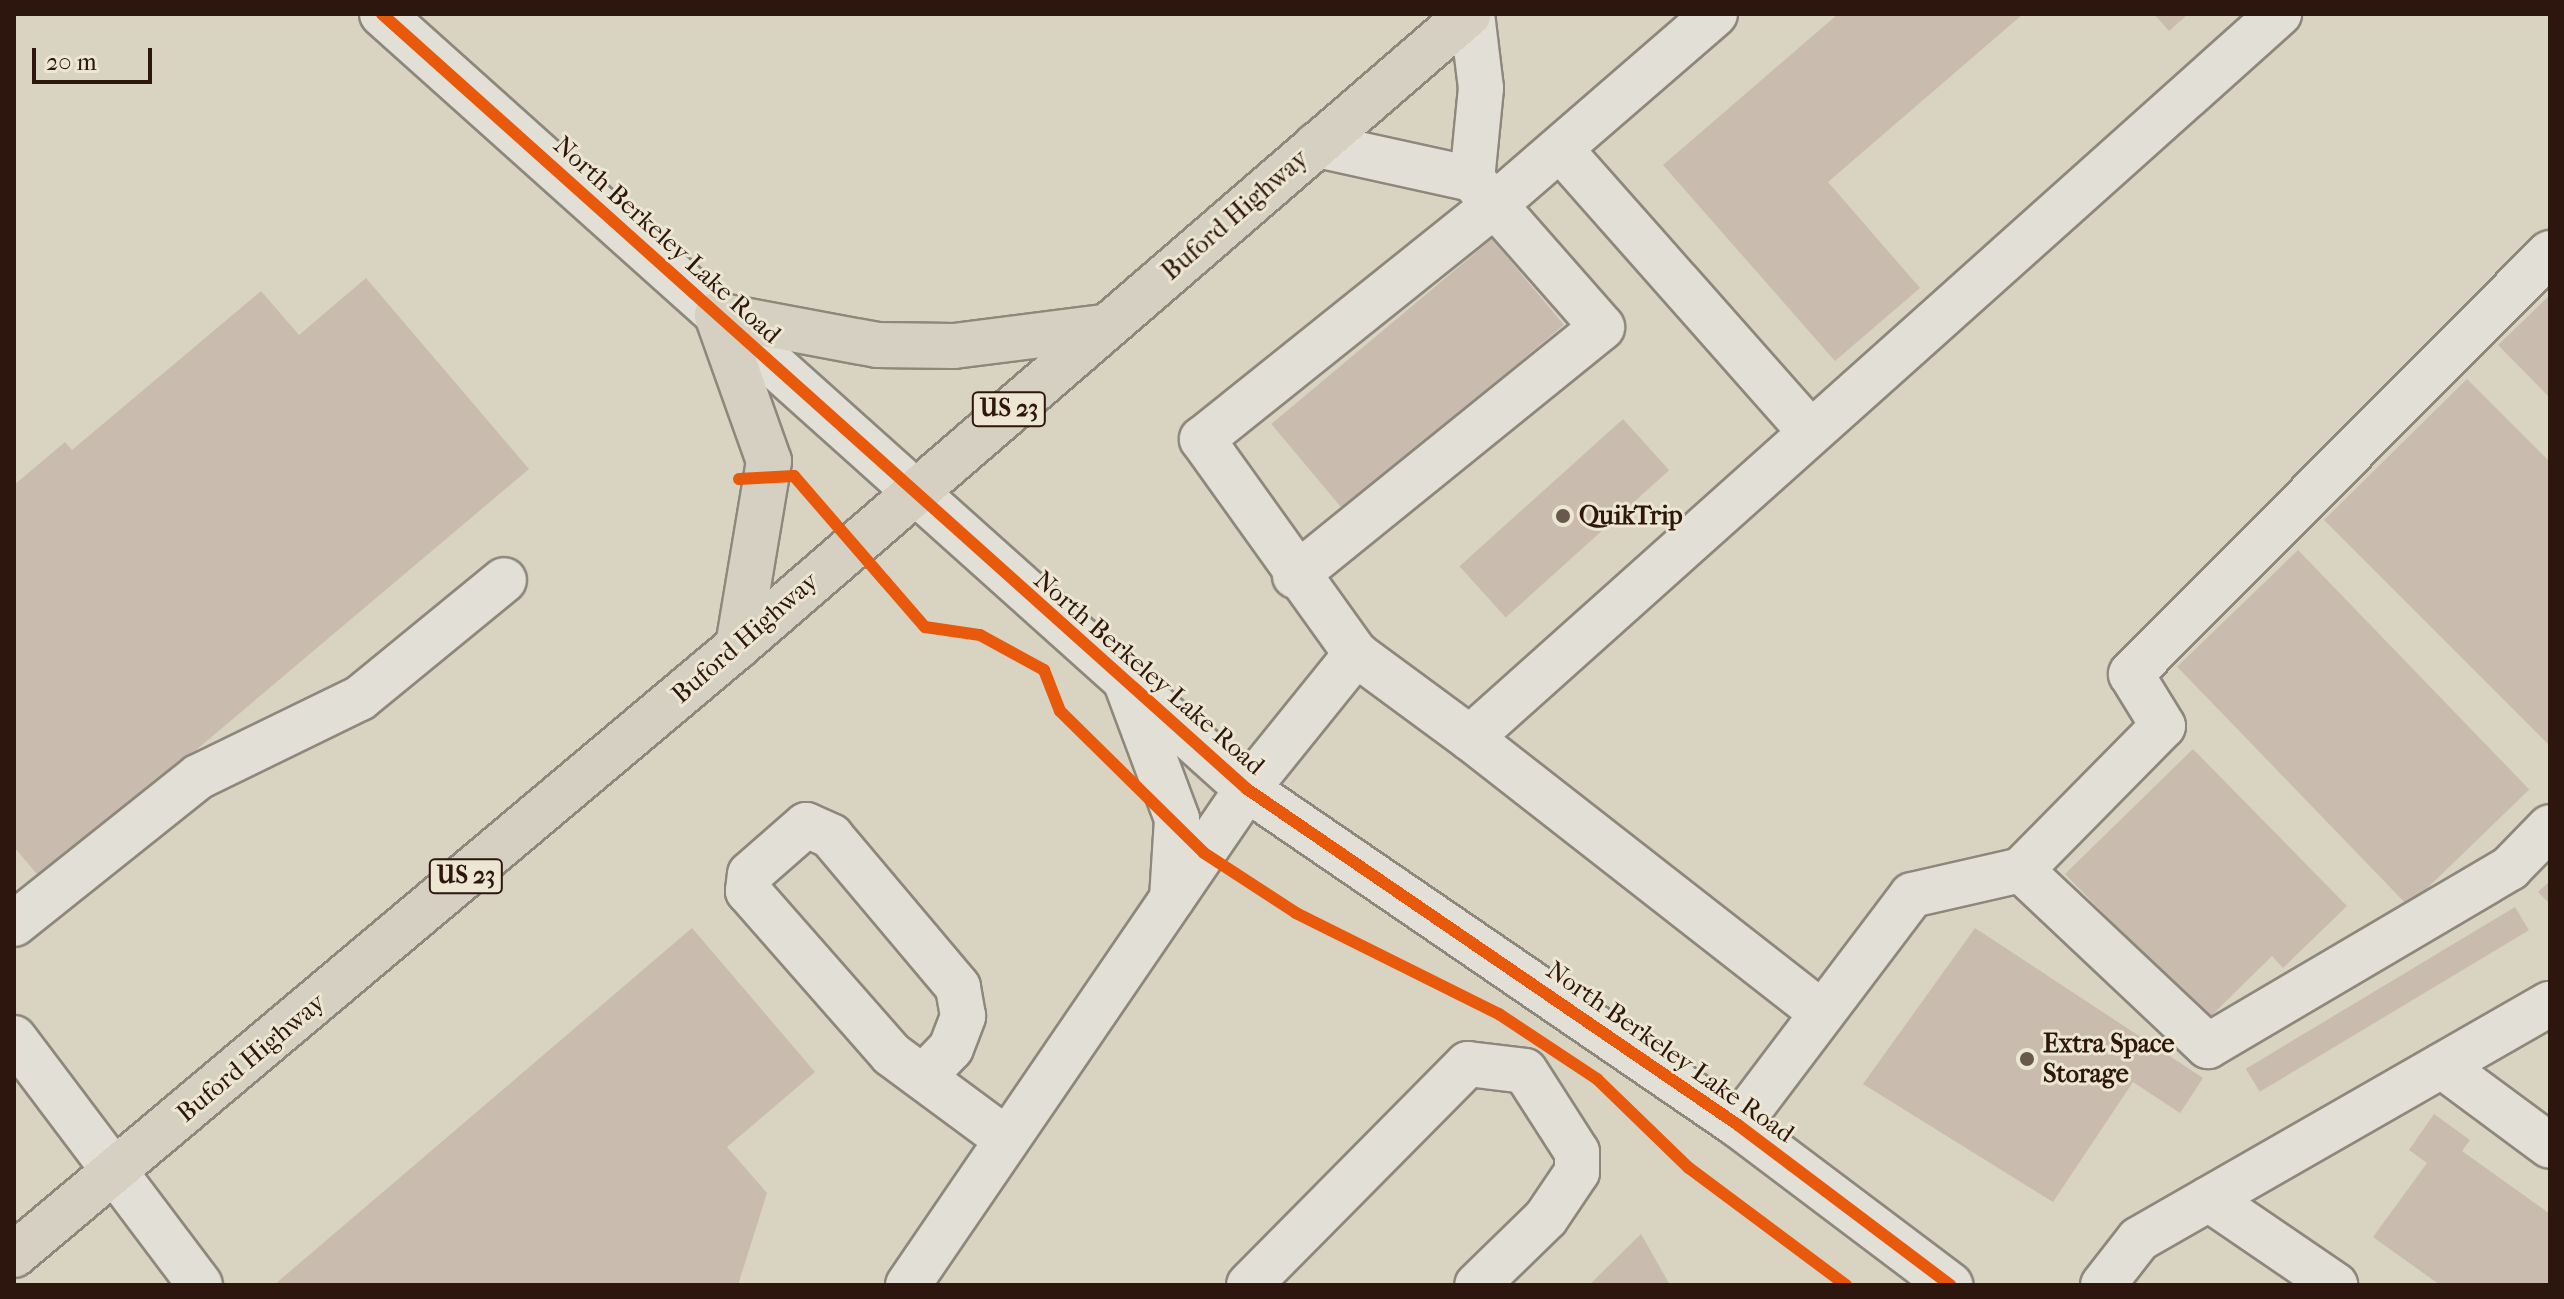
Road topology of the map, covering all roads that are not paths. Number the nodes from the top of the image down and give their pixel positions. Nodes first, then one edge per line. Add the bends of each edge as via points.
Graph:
1 (382, 14) edge
2 (1470, 14) edge
3 (1715, 14) edge
4 (2279, 14) edge
5 (1317, 145) junction
6 (1561, 150) junction
7 (1484, 191) junction
8 (2550, 253) edge
9 (717, 315) junction
10 (1105, 327) junction
11 (1810, 431) junction
12 (913, 492) junction
13 (1295, 576) junction
14 (504, 580) dead end
15 (738, 646) junction
16 (1356, 654) junction
17 (1126, 683) junction
18 (1470, 738) junction
19 (1247, 789) junction
20 (2550, 827) edge
21 (2021, 870) junction
22 (1171, 903) junction
23 (14, 924) edge
24 (2550, 1004) edge
25 (1820, 1011) junction
26 (14, 1038) edge
27 (2442, 1066) junction
28 (925, 1075) junction
29 (1738, 1125) junction
30 (1006, 1139) junction
31 (2550, 1146) edge
32 (119, 1169) junction
33 (2209, 1199) junction
34 (14, 1255) edge
35 (200, 1285) edge
36 (908, 1285) edge
37 (1249, 1285) edge
38 (1477, 1285) edge
39 (1950, 1285) edge
40 (2103, 1285) edge
41 (2335, 1285) edge

1 - 9 street, North Berkeley Lake Road
2 - 5 main road, Buford Highway / US 23
2 - 7 street via 1481,88
3 - 6 street
4 - 11 street
5 - 7 street
5 - 10 main road, Buford Highway / US 23
6 - 7 street
6 - 11 street
7 - 13 street via 1202,439
7 - 13 street via 1602,327
8 - 21 street via 2131,674 2163,726
9 - 10 main road via 877,345 954,346
9 - 12 street, North Berkeley Lake Road
9 - 15 main road via 769,461
10 - 12 main road, Buford Highway / US 23
11 - 18 street
12 - 15 main road, Buford Highway / US 23
12 - 17 street, North Berkeley Lake Road
13 - 16 street
14 - 23 street via 360,698 198,777
15 - 32 main road, Buford Highway / US 23
16 - 18 street
16 - 19 street
17 - 19 street, North Berkeley Lake Road
17 - 22 street via 1177,819
18 - 25 street
19 - 22 street, North Berkeley Lake Road
19 - 29 street, North Berkeley Lake Road
20 - 21 street via 2510,868 2208,1046
21 - 25 street via 1912,895
22 - 30 street, North Berkeley Lake Road
24 - 27 street
25 - 29 street
26 - 32 street
27 - 31 street
27 - 33 street
28 - 28 street via 891,1054 748,891 750,874 806,825 831,836 958,987 963,1016 951,1048
28 - 30 street
29 - 39 street, North Berkeley Lake Road
30 - 36 street, North Berkeley Lake Road
32 - 34 main road, Buford Highway / US 23
32 - 35 street
33 - 40 street via 2139,1239
33 - 41 street
37 - 38 street via 1468,1064 1525,1071 1577,1152 1577,1172 1546,1218

